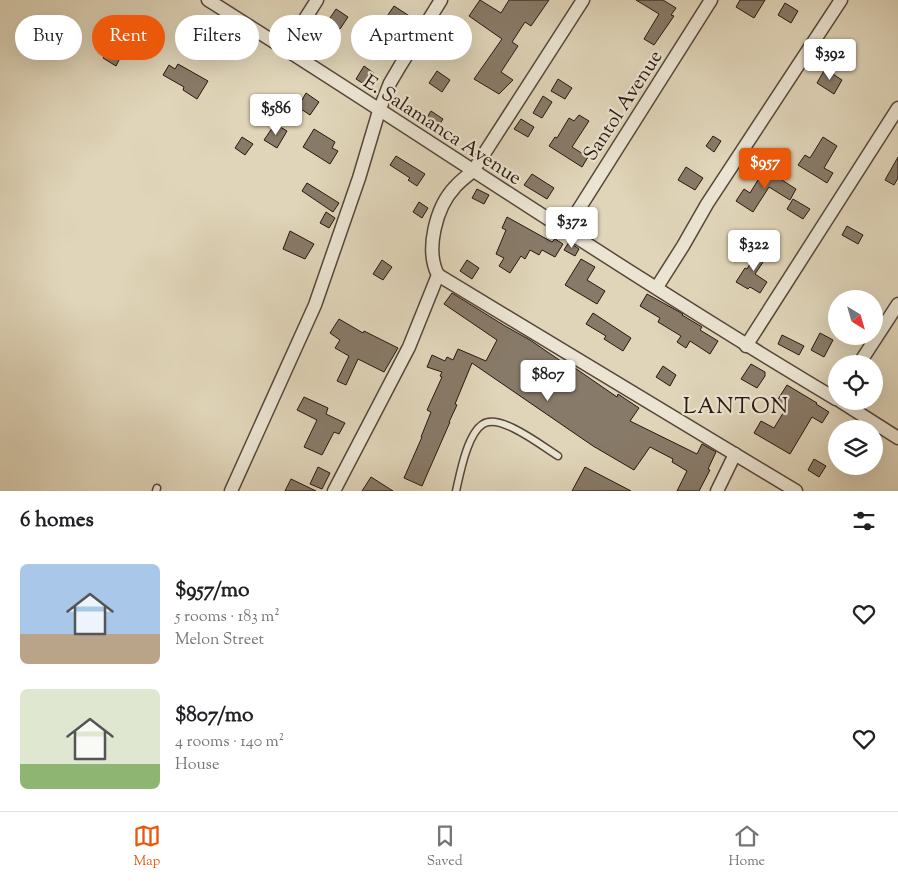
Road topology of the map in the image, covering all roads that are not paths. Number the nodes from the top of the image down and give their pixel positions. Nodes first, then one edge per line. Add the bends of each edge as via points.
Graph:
1 (208, 0) edge
2 (317, 0) edge
3 (441, 0) edge
4 (584, 0) edge
5 (712, 0) edge
6 (841, 0) edge
7 (308, 15) edge
8 (269, 38) edge
9 (303, 60) edge
10 (898, 108) edge
11 (380, 111) junction
12 (473, 171) junction
13 (564, 231) junction
14 (438, 275) junction
15 (657, 287) junction
16 (898, 304) edge
17 (746, 346) junction
18 (865, 355) edge
19 (828, 394) edge
20 (854, 410) edge
21 (898, 438) edge
22 (735, 454) junction
23 (558, 456) dead end
24 (335, 490) edge
25 (232, 491) edge
26 (456, 491) edge
27 (717, 491) edge
28 (796, 491) edge

1 - 8 street, E. Salamanca Avenue
2 - 7 street
3 - 11 street via 400,66
4 - 12 street
5 - 13 street, Santol Avenue
6 - 15 street via 707,204
9 - 11 street, E. Salamanca Avenue
10 - 17 street
11 - 12 street, E. Salamanca Avenue
11 - 25 street via 315,305
12 - 13 street, E. Salamanca Avenue
12 - 14 street via 454,187 437,216 432,248
13 - 15 street, E. Salamanca Avenue
14 - 22 street
14 - 24 street via 409,347
15 - 17 street, E. Salamanca Avenue
16 - 18 street
17 - 19 street, E. Salamanca Avenue
20 - 21 street
22 - 27 street
22 - 28 street
23 - 26 lane via 508,425 483,424 474,434 464,458

